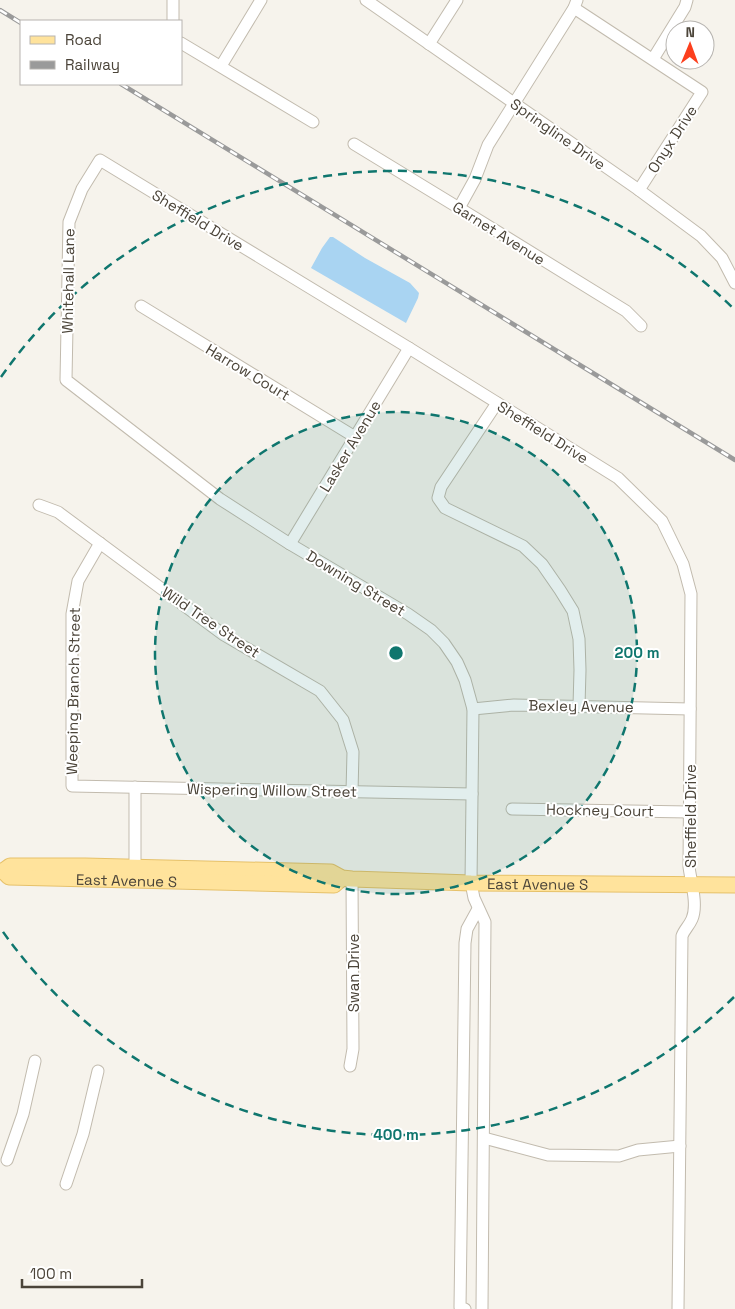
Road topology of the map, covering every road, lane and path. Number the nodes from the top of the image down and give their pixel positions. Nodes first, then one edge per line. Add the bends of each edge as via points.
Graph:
1 (173, 0) edge
2 (262, 0) edge
3 (366, 0) edge
4 (457, 0) edge
5 (687, 0) edge
6 (575, 4) edge
7 (173, 20) edge
8 (182, 44) edge
9 (429, 44) junction
10 (653, 59) junction
11 (221, 66) junction
12 (514, 103) junction
13 (313, 122) dead end
14 (354, 144) dead end
15 (100, 160) joint
16 (638, 190) junction
17 (459, 208) junction
18 (735, 283) edge
19 (141, 306) dead end
20 (641, 326) dead end
21 (409, 348) junction
22 (66, 380) joint
23 (497, 403) junction
24 (355, 437) junction
25 (39, 505) dead end
26 (100, 543) junction
27 (290, 544) junction
28 (579, 706) junction
29 (472, 709) junction
30 (690, 709) junction
31 (72, 786) joint
32 (134, 787) junction
33 (352, 792) junction
34 (472, 794) junction
35 (512, 809) dead end
36 (689, 812) junction
37 (134, 868) junction
38 (1, 871) edge
39 (347, 878) junction
40 (73, 879) junction
41 (471, 883) junction
42 (692, 885) junction
43 (735, 885) edge
44 (478, 909) junction
45 (35, 1061) dead end
46 (350, 1066) dead end
47 (98, 1071) dead end
48 (484, 1138) junction
49 (680, 1146) junction
50 (7, 1160) dead end
51 (66, 1184) dead end
52 (465, 1309) edge
53 (482, 1309) edge
54 (678, 1309) edge

1 - 7 street
2 - 11 street
3 - 9 street, Springline Drive
4 - 9 street
5 - 10 street
6 - 10 street, Onyx Drive
6 - 12 street
8 - 11 street
9 - 12 street, Springline Drive
10 - 16 street, Onyx Drive via 702,92
11 - 13 street
12 - 16 street, Springline Drive
12 - 17 street via 488,145
14 - 17 street, Garnet Avenue
15 - 21 street, Sheffield Drive
15 - 22 street, Whitehall Lane via 82,189 69,222
16 - 18 street, Springline Drive via 702,236 722,258
17 - 20 street, Garnet Avenue via 626,311
19 - 24 street, Harrow Court
21 - 23 street, Sheffield Drive
21 - 24 street, Lasker Avenue
22 - 27 street, Downing Street via 220,499
23 - 28 street via 441,488 438,498 445,508 523,546 542,564 556,584 573,611 579,640
23 - 30 street, Sheffield Drive via 618,478 662,521 683,564 691,594
24 - 27 street, Lasker Avenue
25 - 26 street, Wild Tree Street via 58,512
26 - 31 street, Weeping Branch Street via 78,581 72,614
26 - 33 street, Wild Tree Street via 224,635 320,691 343,720 353,752
27 - 29 street, Downing Street via 432,630 456,662 465,680
28 - 29 street, Bexley Avenue via 514,705
28 - 30 street, Bexley Avenue
29 - 34 street, Downing Street
30 - 36 street, Sheffield Drive
31 - 32 street, Wispering Willow Street
32 - 33 street, Wispering Willow Street
32 - 37 street
33 - 34 street, Wispering Willow Street
34 - 41 street, Downing Street
35 - 36 street, Hockney Court
36 - 42 street, Sheffield Drive
37 - 38 main road, East Avenue S via 10,866
37 - 39 main road, East Avenue S via 331,872
37 - 40 street via 132,873 87,873
38 - 40 main road, East Avenue S via 9,877
39 - 40 main road, East Avenue S via 334,885
39 - 41 main road, East Avenue S
39 - 46 street, Swan Drive via 353,1049
41 - 42 main road, East Avenue S
41 - 44 street, Downing Street
42 - 43 main road, East Avenue S
42 - 49 street, Sheffield Drive via 694,911 682,936
44 - 48 street, Downing Street via 485,922
44 - 52 street via 467,929 465,943 460,1307
45 - 50 street via 23,1114
47 - 51 street via 84,1134
48 - 49 street via 548,1155 619,1156 638,1150
48 - 53 street, Downing Street
49 - 54 street, Sheffield Drive

